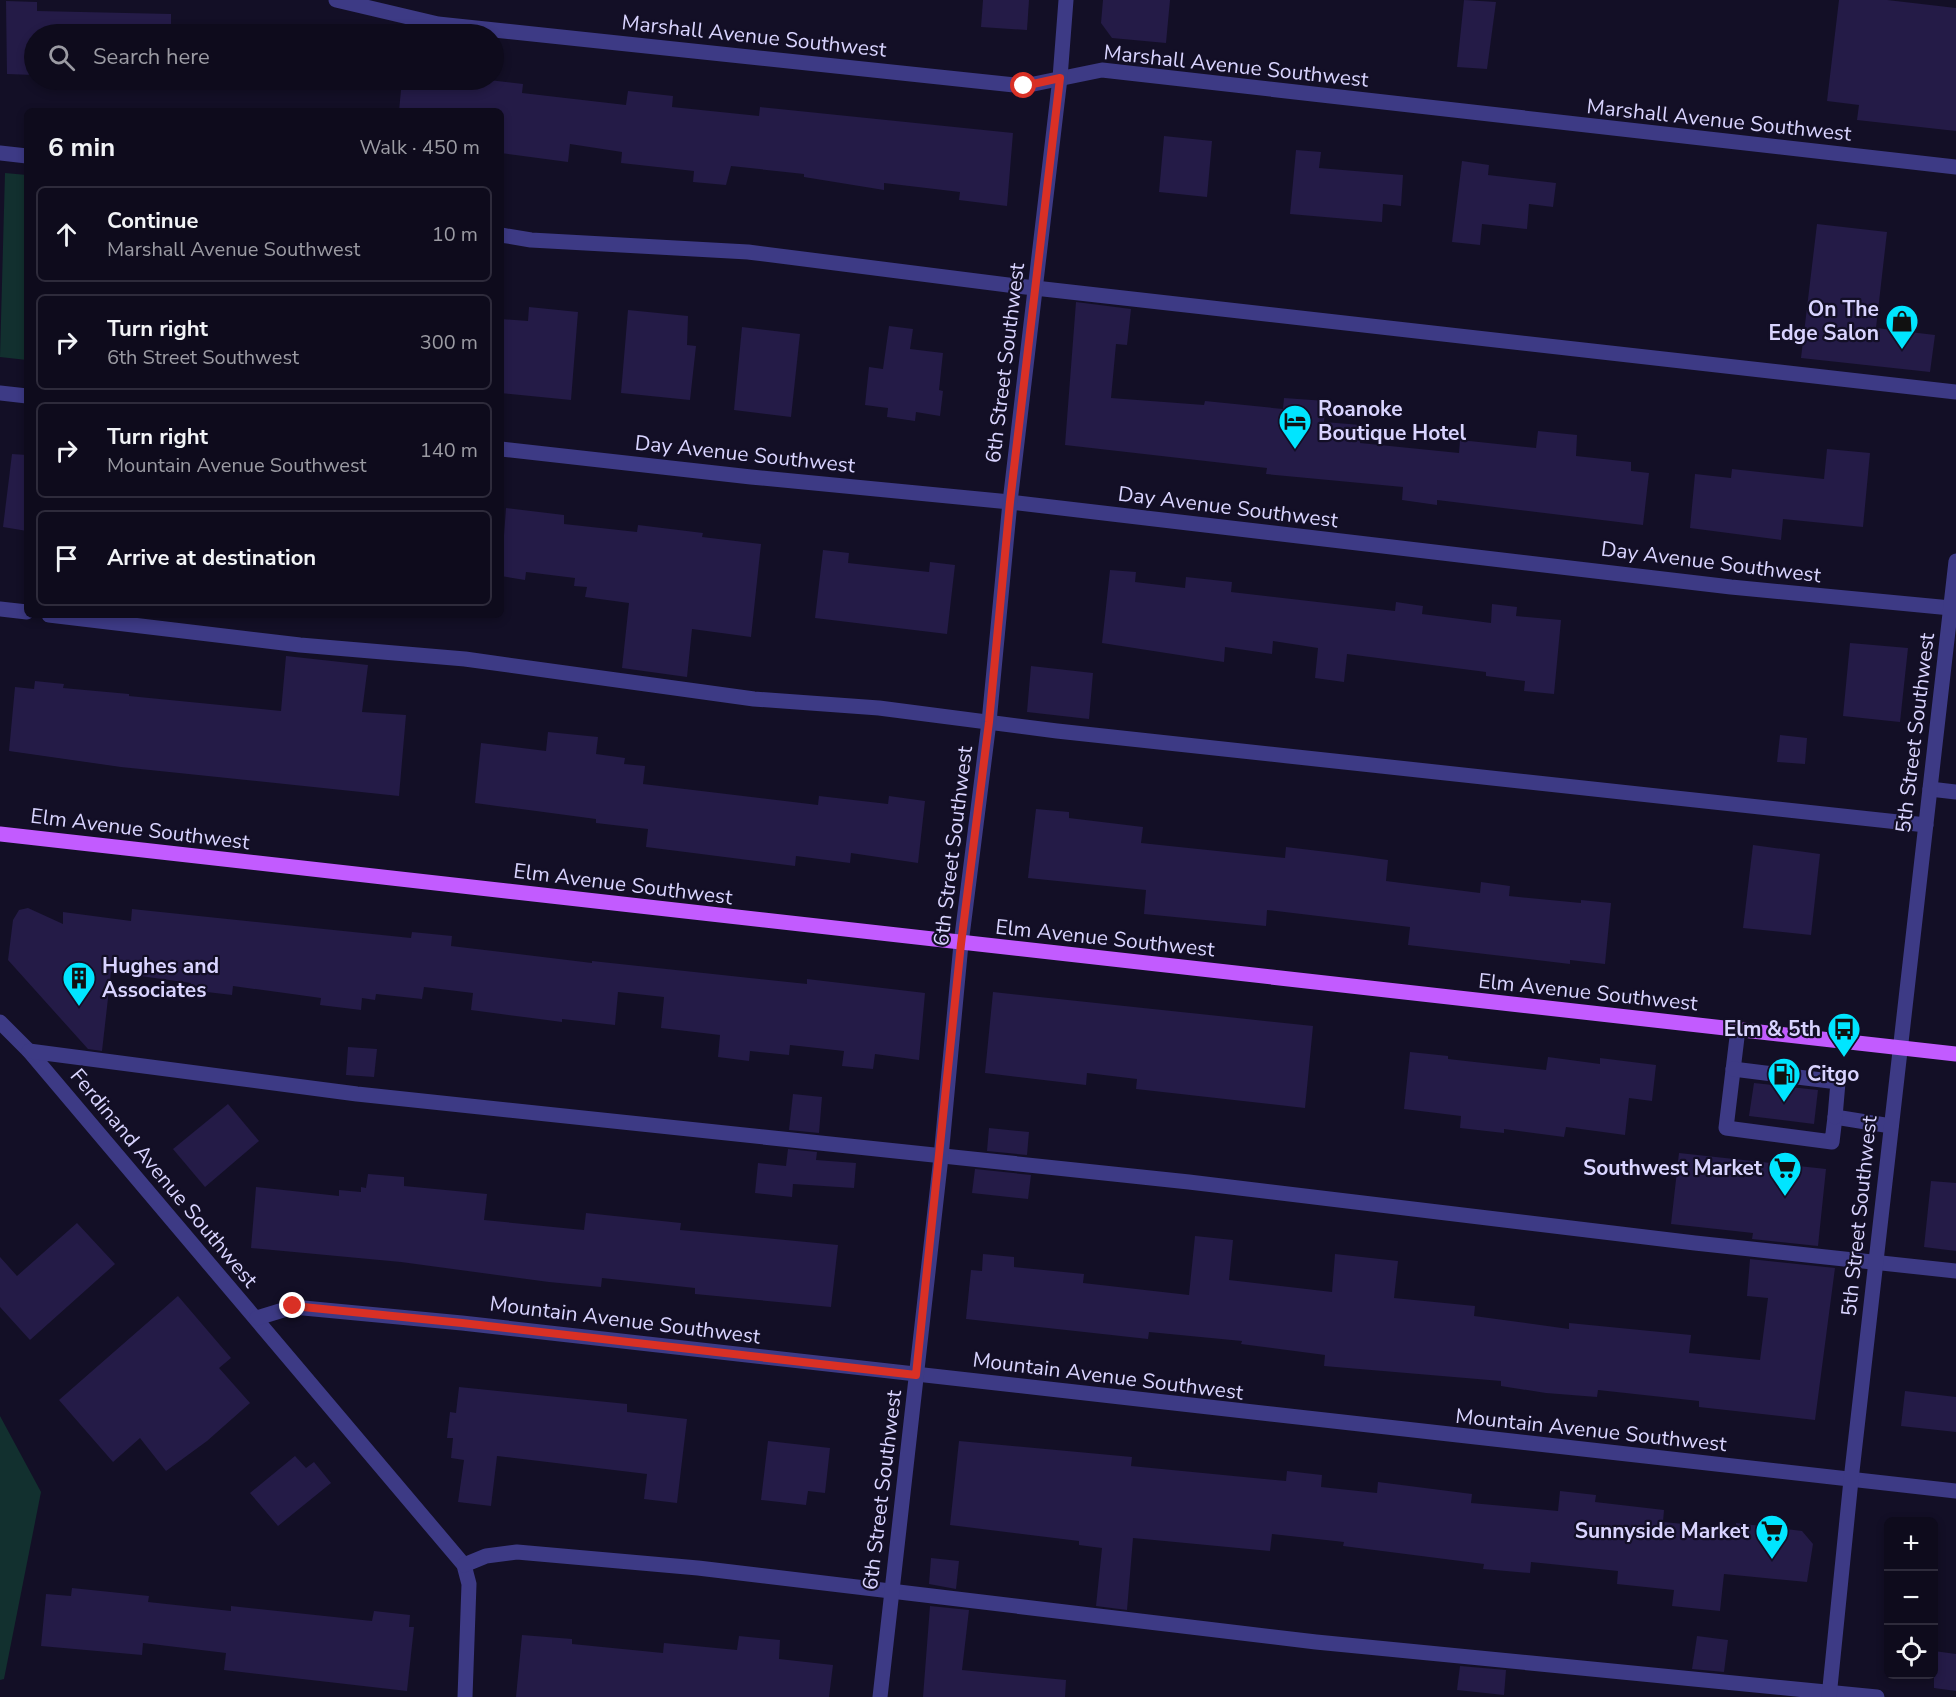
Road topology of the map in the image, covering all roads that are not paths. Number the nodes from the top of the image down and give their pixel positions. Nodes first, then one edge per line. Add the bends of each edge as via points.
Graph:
1 (336, 0) edge
2 (1066, 0) edge
3 (352, 3) edge
4 (438, 24) edge
5 (504, 31) edge
6 (1060, 78) junction
7 (0, 153) edge
8 (24, 156) edge
9 (1956, 167) edge
10 (504, 236) edge
11 (1034, 288) junction
12 (1956, 392) edge
13 (0, 393) edge
14 (24, 396) edge
15 (504, 448) edge
16 (1010, 502) junction
17 (1956, 561) edge
18 (1951, 608) junction
19 (0, 609) edge
20 (24, 612) edge
21 (74, 618) edge
22 (989, 722) junction
23 (1930, 789) junction
24 (1956, 792) edge
25 (1926, 825) junction
26 (2, 834) edge
27 (961, 944) junction
28 (0, 1022) edge
29 (1738, 1029) junction
30 (1900, 1047) junction
31 (29, 1051) junction
32 (1956, 1053) edge
33 (1733, 1069) junction
34 (1834, 1117) junction
35 (1891, 1126) junction
36 (941, 1157) junction
37 (1875, 1261) junction
38 (1956, 1270) edge
39 (256, 1318) junction
40 (916, 1375) junction
41 (1851, 1480) junction
42 (1956, 1491) edge
43 (464, 1564) junction
44 (892, 1591) junction
45 (1829, 1695) edge
46 (465, 1697) edge
47 (880, 1697) edge
48 (1877, 1697) edge

1 - 3 street, Marshall Avenue Southwest
2 - 6 street, 6th Street Southwest
3 - 4 street, Marshall Avenue Southwest
5 - 6 street, Marshall Avenue Southwest via 1024,86
6 - 9 street, Marshall Avenue Southwest via 1102,70
6 - 11 street, 6th Street Southwest
7 - 8 street
10 - 11 street via 748,252
11 - 12 street
11 - 16 street, 6th Street Southwest
13 - 14 street
15 - 16 street, Day Avenue Southwest
16 - 18 street, Day Avenue Southwest via 1731,587
16 - 22 street, 6th Street Southwest
17 - 18 street, 5th Street Southwest
18 - 23 street, 5th Street Southwest
19 - 20 street
21 - 22 street via 300,645 465,659 754,699 879,708
22 - 25 street
22 - 27 street, 6th Street Southwest
23 - 24 street
23 - 25 street, 5th Street Southwest
25 - 30 street, 5th Street Southwest
26 - 27 main road, Elm Avenue Southwest
27 - 29 main road, Elm Avenue Southwest
27 - 36 street, 6th Street Southwest
28 - 31 street, Ferdinand Avenue Southwest
29 - 30 main road, Elm Avenue Southwest
29 - 33 street
30 - 32 main road, Elm Avenue Southwest
30 - 35 street, 5th Street Southwest
31 - 36 street via 357,1094
31 - 39 street, Ferdinand Avenue Southwest
33 - 34 street via 1838,1082
33 - 34 street via 1726,1128 1832,1142
34 - 35 street
35 - 37 street, 5th Street Southwest
36 - 37 street
36 - 40 street, 6th Street Southwest
37 - 38 street
37 - 41 street, 5th Street Southwest
39 - 40 street, Mountain Avenue Southwest via 293,1306
39 - 43 street, Ferdinand Avenue Southwest
40 - 41 street, Mountain Avenue Southwest
40 - 44 street, 6th Street Southwest
41 - 42 street, Mountain Avenue Southwest
41 - 45 street, 5th Street Southwest
43 - 44 street via 517,1552
43 - 46 street, Ferdinand Avenue Southwest via 470,1584
44 - 45 street via 1316,1642
44 - 47 street, 6th Street Southwest
45 - 48 street

